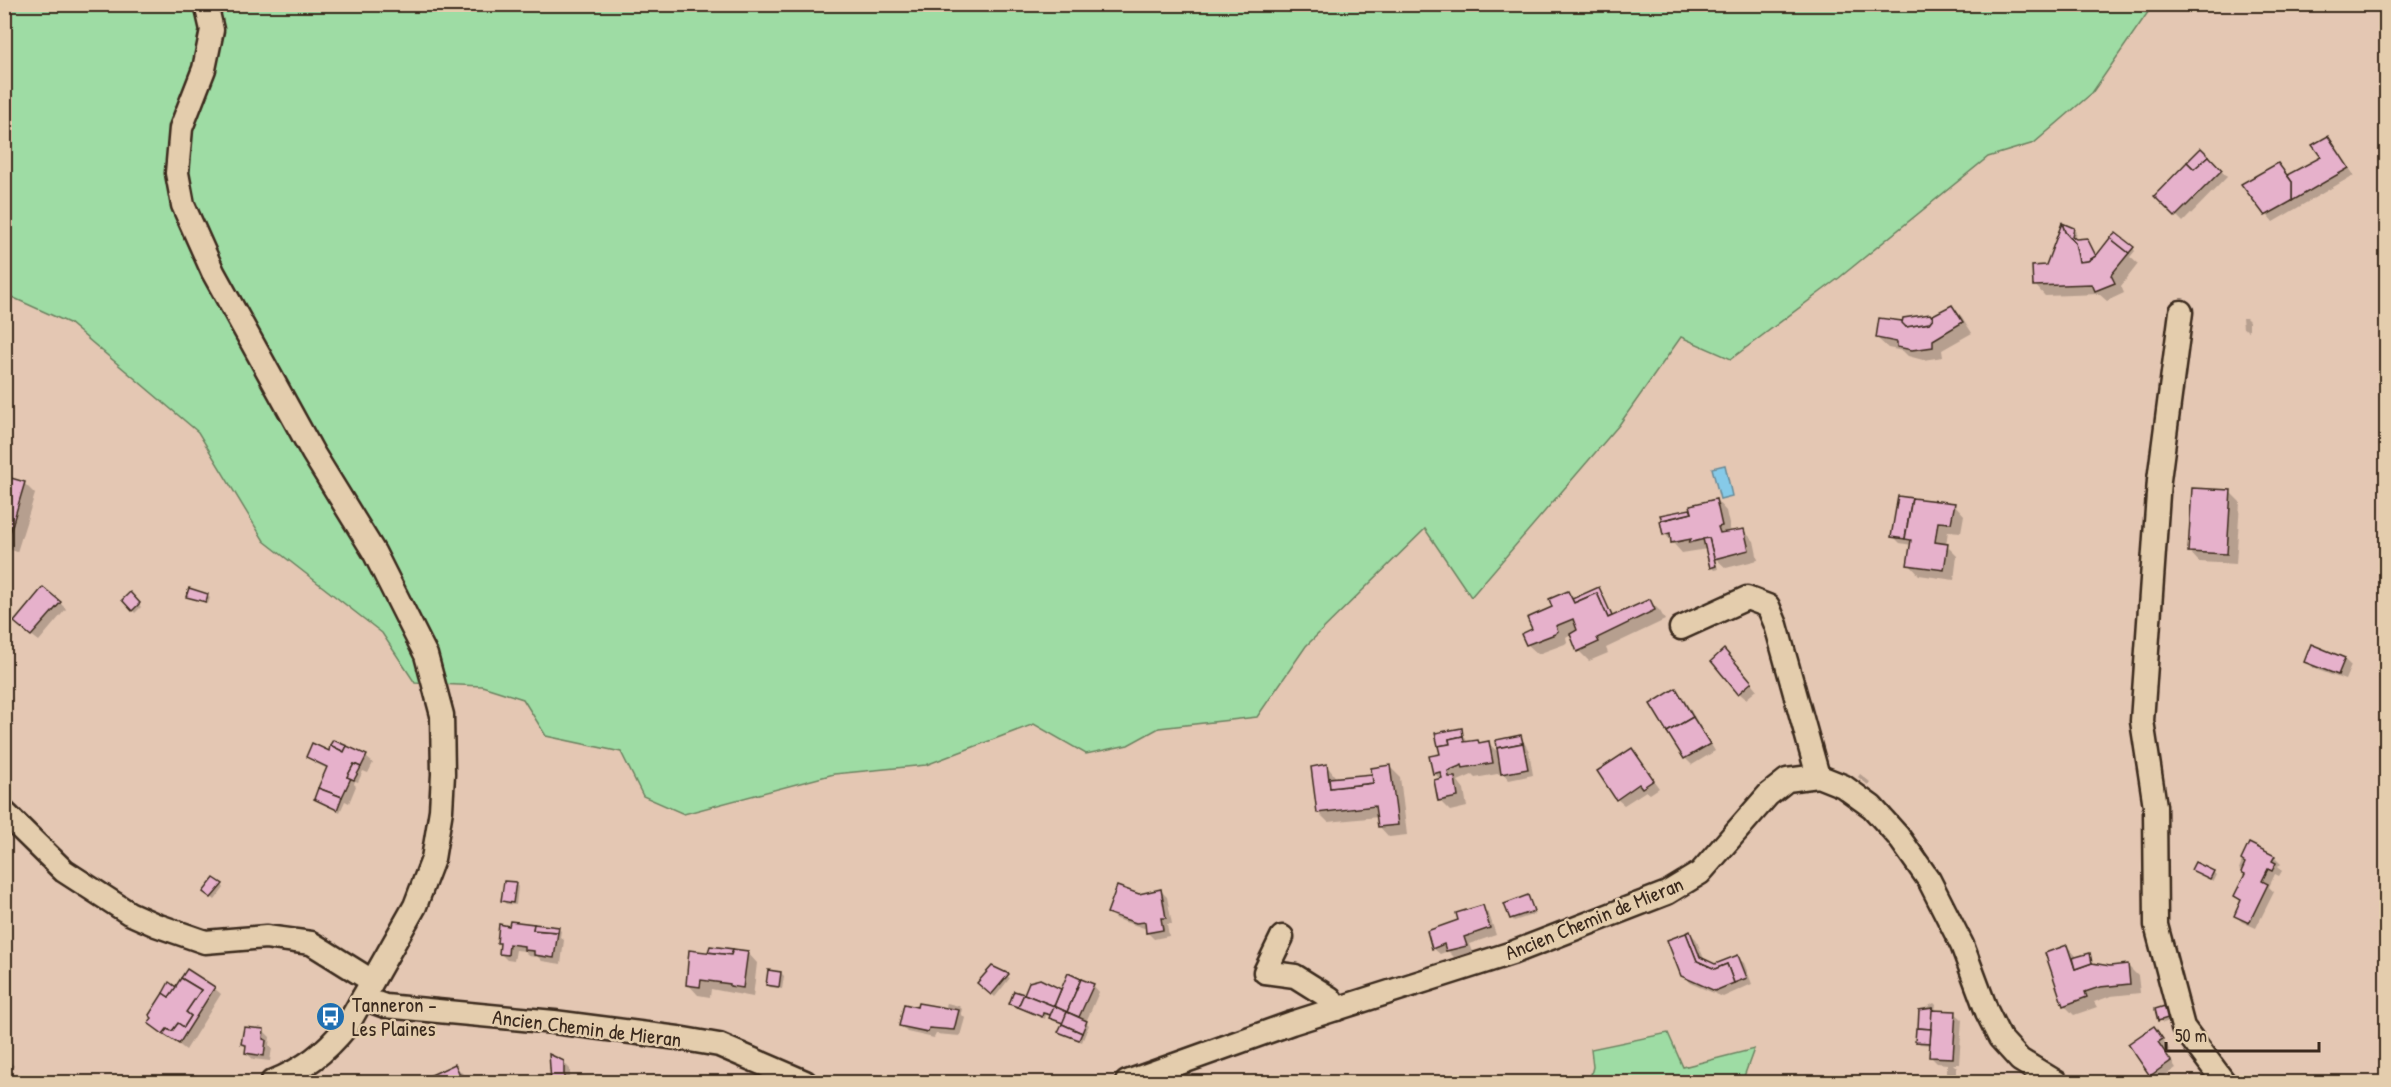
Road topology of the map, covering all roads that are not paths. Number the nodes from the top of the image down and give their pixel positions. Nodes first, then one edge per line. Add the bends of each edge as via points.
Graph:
1 (206, 4) edge
2 (2181, 312) dead end
3 (1682, 628) dead end
4 (1818, 776) junction
5 (4, 812) edge
6 (1282, 936) dead end
7 (368, 989) junction
8 (1337, 1009) junction
9 (272, 1083) edge
10 (805, 1083) edge
11 (1127, 1083) edge
12 (2056, 1083) edge
13 (2224, 1083) edge

1 - 7 street via 212,30 204,69 182,128 177,173 183,205 213,272 374,552 426,655 442,715 443,774 434,860 415,906
2 - 13 street via 2159,480 2142,721 2156,806 2156,925 2183,1027
3 - 4 street via 1747,598 1768,606
4 - 8 street, Ancien Chemin de Mieran via 1787,780 1768,795 1700,873 1667,893 1512,953
4 - 12 street via 1843,786 1872,807 1898,836 1929,880 1962,945 2000,1038 2020,1060
5 - 7 street, Ancien Chemin de Mieran via 64,871 129,913 205,942 266,937 311,943
6 - 8 street via 1265,972 1295,976 1330,998
7 - 9 street via 347,1026 319,1058
7 - 10 street, Ancien Chemin de Mieran via 385,1006 554,1022 719,1045
8 - 11 street, Ancien Chemin de Mieran

